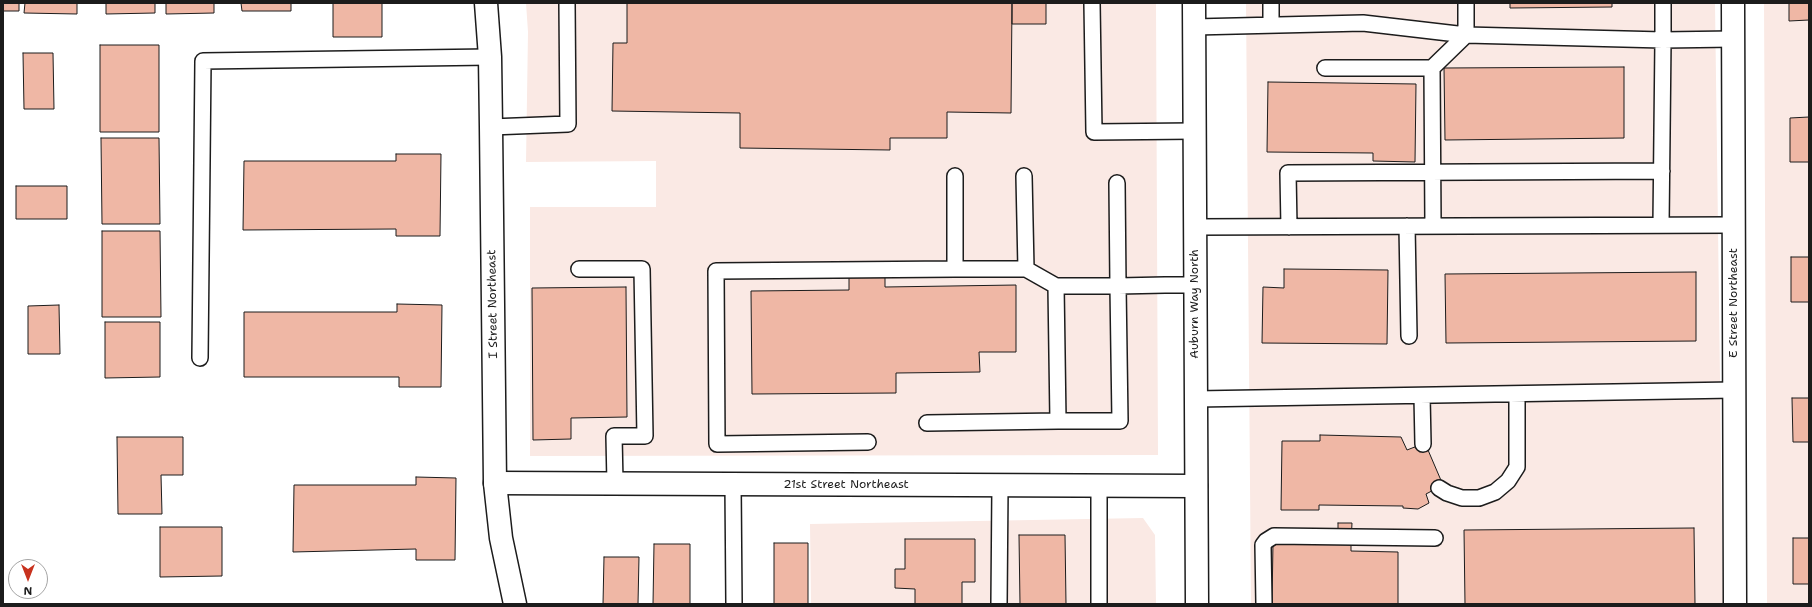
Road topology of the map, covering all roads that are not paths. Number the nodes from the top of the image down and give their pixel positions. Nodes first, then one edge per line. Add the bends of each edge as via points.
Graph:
1 (486, 3) edge
2 (567, 3) edge
3 (1092, 3) edge
4 (1194, 3) edge
5 (1271, 3) edge
6 (1466, 3) edge
7 (1663, 3) edge
8 (1733, 3) edge
9 (1271, 25) junction
10 (1194, 27) junction
11 (1466, 35) junction
12 (1733, 39) junction
13 (1663, 40) junction
14 (490, 57) junction
15 (1325, 68) dead end
16 (1432, 68) junction
17 (491, 127) junction
18 (1194, 131) junction
19 (1662, 171) junction
20 (1433, 172) junction
21 (955, 176) dead end
22 (1024, 176) dead end
23 (1117, 183) dead end
24 (1662, 225) junction
25 (1733, 225) junction
26 (1407, 226) junction
27 (1433, 226) junction
28 (1195, 227) junction
29 (1289, 227) junction
30 (579, 269) dead end
31 (955, 269) junction
32 (1026, 269) junction
33 (1195, 285) junction
34 (1056, 286) junction
35 (1118, 286) junction
36 (1409, 336) dead end
37 (200, 358) dead end
38 (1734, 390) junction
39 (1517, 394) junction
40 (1422, 396) junction
41 (1196, 399) junction
42 (1058, 421) junction
43 (927, 423) dead end
44 (868, 442) dead end
45 (1423, 444) dead end
46 (495, 483) junction
47 (615, 484) junction
48 (733, 484) junction
49 (1000, 486) junction
50 (1099, 486) junction
51 (1196, 486) junction
52 (1439, 488) dead end
53 (1435, 538) dead end
54 (514, 604) edge
55 (734, 604) edge
56 (999, 604) edge
57 (1099, 604) edge
58 (1197, 604) edge
59 (1264, 604) edge
60 (1735, 604) edge

1 - 14 street, I Street Northeast
2 - 17 lane via 568,124
3 - 18 lane via 1094,132
4 - 10 street, Auburn Way North
5 - 9 lane
6 - 11 lane
7 - 13 lane
8 - 12 street, E Street Northeast
9 - 10 lane
9 - 11 lane via 1363,23
10 - 18 street, Auburn Way North
11 - 13 lane
11 - 16 lane
12 - 13 lane
12 - 25 street, E Street Northeast
13 - 19 lane
14 - 17 street, I Street Northeast
14 - 37 lane via 203,61
15 - 16 lane
16 - 20 lane
17 - 46 street, I Street Northeast
18 - 28 street, Auburn Way North
19 - 20 lane
19 - 24 lane
20 - 27 lane
20 - 29 lane via 1288,173
21 - 31 lane
22 - 32 lane
23 - 35 lane
24 - 25 lane
24 - 27 lane
25 - 38 street, E Street Northeast
26 - 27 lane
26 - 29 lane
26 - 36 lane
28 - 29 lane
28 - 33 street, Auburn Way North
30 - 47 lane via 642,268 645,436 614,436
31 - 32 lane
31 - 44 lane via 716,271 717,444
32 - 34 lane
33 - 35 lane
33 - 41 street, Auburn Way North
34 - 35 lane
34 - 42 lane
35 - 42 lane via 1120,421
38 - 39 lane
38 - 60 street, E Street Northeast
39 - 40 lane
39 - 52 lane via 1516,467 1508,481 1495,492 1479,498 1462,498
40 - 41 lane
40 - 45 lane
41 - 51 street, Auburn Way North
42 - 43 lane
46 - 47 street, 21st Street Northeast
46 - 54 street, I Street Northeast via 501,538
47 - 48 street, 21st Street Northeast
48 - 49 street, 21st Street Northeast
48 - 55 lane
49 - 50 street, 21st Street Northeast
49 - 56 lane
50 - 51 street, 21st Street Northeast
50 - 57 lane
51 - 58 street, Auburn Way North
53 - 59 lane via 1274,536 1263,545

